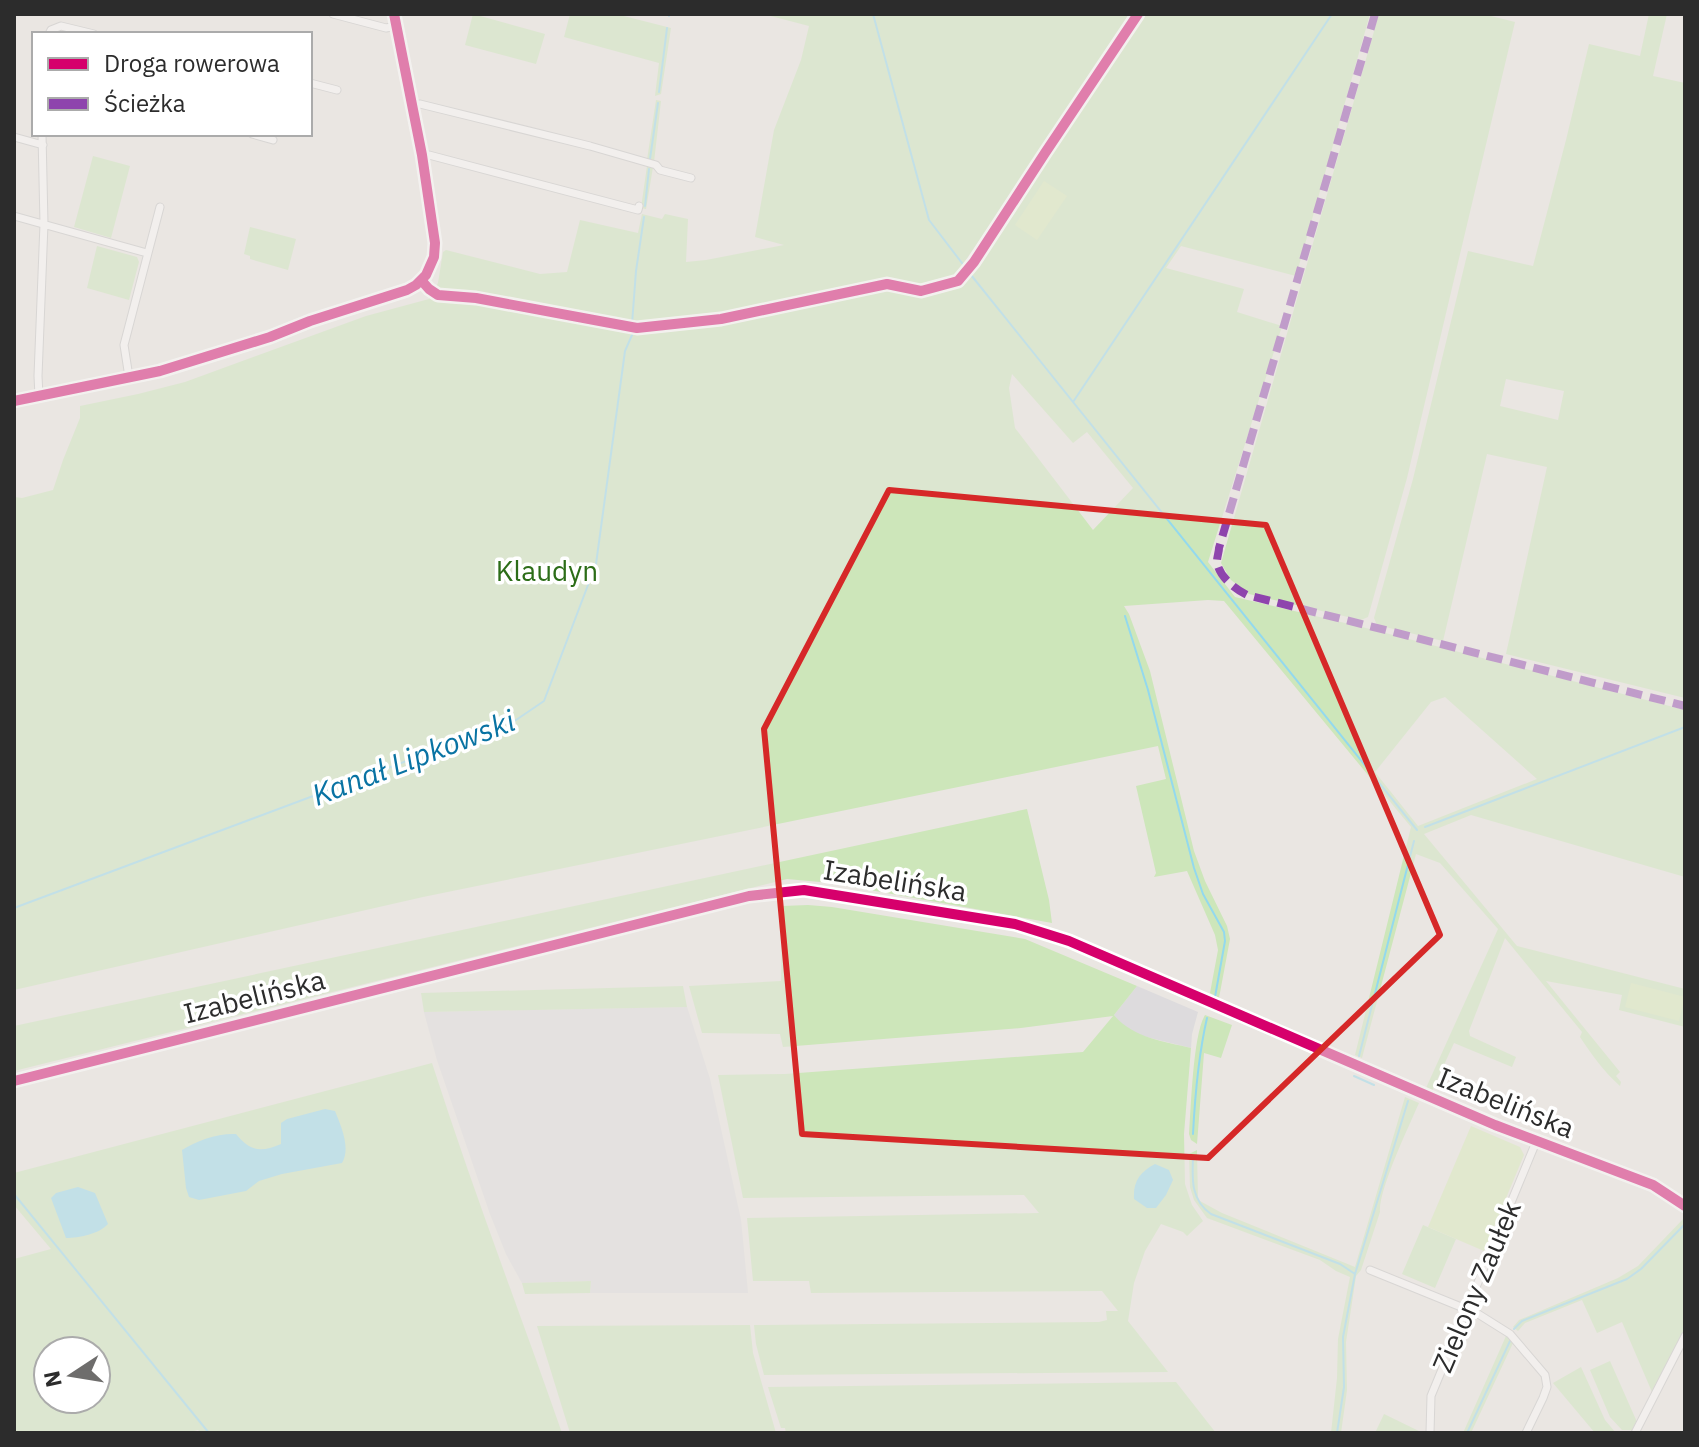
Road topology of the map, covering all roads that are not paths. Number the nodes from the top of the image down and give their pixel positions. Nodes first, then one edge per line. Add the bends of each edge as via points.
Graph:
1 (333, 14) edge
2 (394, 14) edge
3 (397, 26) junction
4 (50, 32) edge
5 (85, 32) edge
6 (312, 84) edge
7 (337, 90) dead end
8 (412, 105) junction
9 (42, 136) edge
10 (259, 136) edge
11 (14, 137) edge
12 (273, 140) dead end
13 (43, 145) junction
14 (422, 155) junction
15 (691, 178) dead end
16 (639, 206) dead end
17 (160, 207) dead end
18 (14, 216) edge
19 (44, 224) junction
20 (147, 253) junction
21 (129, 377) junction
22 (39, 396) junction
23 (14, 401) edge
24 (14, 1081) edge
25 (1536, 1142) junction
26 (1685, 1206) edge
27 (1370, 1270) dead end
28 (1467, 1308) junction
29 (1685, 1336) edge
30 (1430, 1433) edge
31 (1526, 1433) edge
32 (1635, 1433) edge

1 - 3 street
2 - 3 street
3 - 8 street
4 - 5 street via 56,27
6 - 7 street
8 - 14 street
8 - 15 street via 590,146
9 - 13 street
10 - 12 street
11 - 13 street
13 - 19 street
14 - 16 street via 638,210
14 - 21 street via 435,252 416,285 235,349
17 - 20 street
18 - 19 street
19 - 20 street
19 - 22 street
20 - 21 street via 124,345
21 - 22 street
22 - 23 street
24 - 25 street, Izabelińska via 749,896 804,890 1045,932
25 - 26 street, Izabelińska via 1653,1185
25 - 28 street, Zielony Zaułek
27 - 28 street
28 - 30 street, Zielony Zaułek via 1431,1396
28 - 31 street via 1510,1334 1545,1375 1547,1387
29 - 32 street

